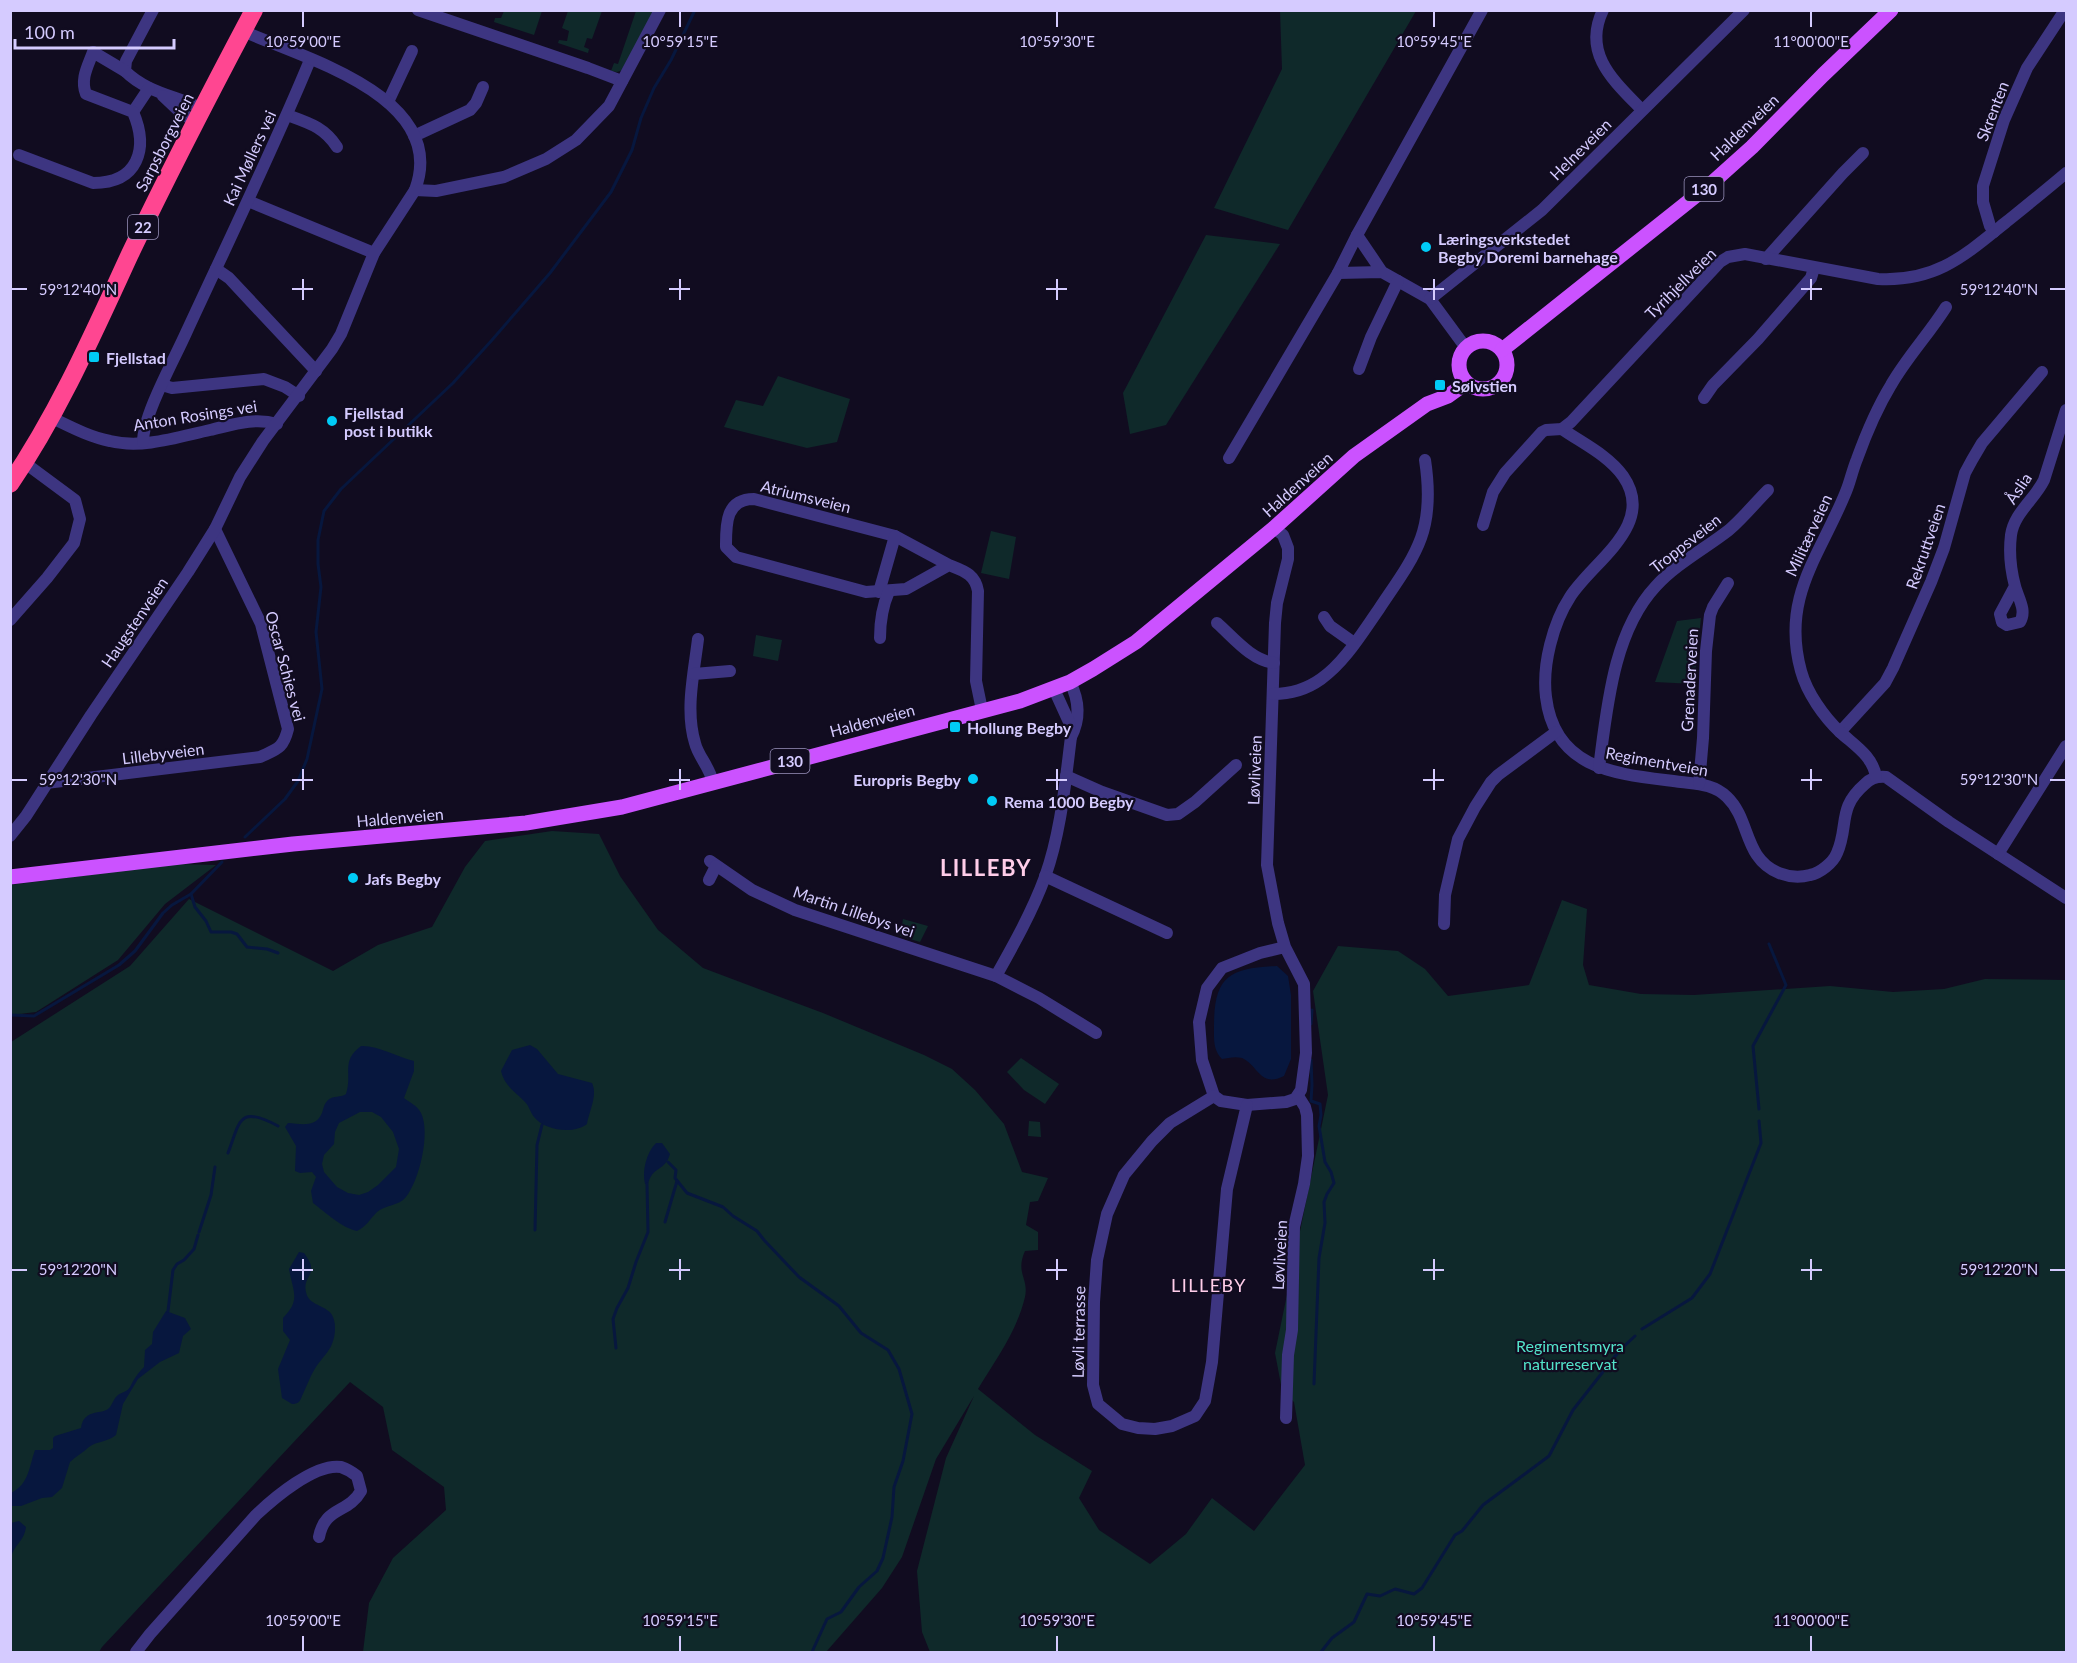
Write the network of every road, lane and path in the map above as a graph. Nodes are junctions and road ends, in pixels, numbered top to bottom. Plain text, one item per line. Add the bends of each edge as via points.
1 (254, 10) edge
2 (418, 10) edge
3 (660, 10) edge
4 (1482, 10) edge
5 (1603, 10) edge
6 (1744, 10) edge
7 (1891, 10) edge
8 (2065, 10) edge
9 (152, 11) edge
10 (243, 31) junction
11 (412, 51) dead end
12 (310, 60) junction
13 (125, 71) junction
14 (622, 81) junction
15 (483, 87) dead end
16 (154, 91) junction
17 (388, 102) junction
18 (1642, 110) junction
19 (132, 112) junction
20 (200, 115) junction
21 (287, 115) junction
22 (414, 136) junction
23 (337, 147) dead end
24 (1863, 153) dead end
25 (20, 155) dead end
26 (2067, 173) edge
27 (415, 190) junction
28 (248, 201) junction
29 (1994, 232) junction
30 (1357, 235) junction
31 (374, 253) junction
32 (1766, 259) junction
33 (1814, 268) junction
34 (216, 269) junction
35 (1382, 272) junction
36 (1338, 273) junction
37 (1398, 281) junction
38 (1430, 299) junction
39 (1946, 307) dead end
40 (1466, 348) junction
41 (1502, 350) junction
42 (1359, 369) dead end
43 (316, 371) junction
44 (2042, 372) dead end
45 (1466, 383) junction
46 (162, 385) junction
47 (299, 396) junction
48 (1704, 398) dead end
49 (2067, 410) edge
50 (50, 417) junction
51 (277, 424) junction
52 (1562, 429) junction
53 (143, 442) junction
54 (1229, 458) dead end
55 (1425, 460) dead end
56 (25, 463) junction
57 (10, 484) edge
58 (1768, 490) dead end
59 (1483, 525) dead end
60 (1275, 528) junction
61 (215, 529) junction
62 (895, 536) junction
63 (949, 565) junction
64 (1728, 583) dead end
65 (2015, 586) dead end
66 (884, 592) junction
67 (1324, 617) dead end
68 (10, 620) edge
69 (1217, 623) dead end
70 (880, 638) dead end
71 (698, 639) dead end
72 (1354, 643) junction
73 (1274, 663) junction
74 (730, 671) dead end
75 (694, 674) junction
76 (1070, 682) junction
77 (1054, 689) junction
78 (1273, 694) junction
79 (982, 710) junction
80 (1556, 732) junction
81 (1840, 732) junction
82 (1071, 736) junction
83 (2067, 746) edge
84 (281, 747) joint
85 (1236, 765) dead end
86 (1599, 768) junction
87 (1066, 776) junction
88 (1876, 777) junction
89 (713, 782) junction
90 (46, 783) junction
91 (1699, 784) junction
92 (10, 836) edge
93 (1998, 854) junction
94 (1045, 876) junction
95 (10, 877) edge
96 (709, 880) dead end
97 (2067, 898) edge
98 (1444, 924) dead end
99 (1167, 933) dead end
100 (1285, 947) junction
101 (996, 976) junction
102 (1096, 1033) dead end
103 (1214, 1096) junction
104 (1298, 1096) junction
105 (1247, 1104) junction
106 (1286, 1418) dead end
107 (319, 1537) dead end
108 (136, 1653) edge

1 - 10 highway, Sarpsborgveien / 22
2 - 14 street
3 - 14 street
4 - 30 street
5 - 18 street via 1597,36 1598,54 1616,83
6 - 18 street, Helneveien
7 - 41 main road, Haldenveien / 130 via 1713,183
8 - 29 street, Skrenten via 2027,68 2004,120 1983,186 1983,202
9 - 13 street via 126,61
10 - 12 street, Anton Rosings vei
10 - 20 highway, Sarpsborgveien / 22
11 - 17 street
12 - 17 street, Anton Rosings vei via 365,86
12 - 21 street, Kai Møllers vei
13 - 16 street
13 - 19 street via 93,52 82,85 86,94
14 - 27 street via 595,123 576,141 546,159 504,177 436,191
15 - 22 street via 470,110
16 - 19 street
16 - 20 street via 181,113
17 - 22 street, Anton Rosings vei
18 - 38 street, Helneveien via 1542,210
19 - 25 street via 141,138 140,150 136,163 119,179 93,183
20 - 50 highway, Sarpsborgveien / 22
21 - 23 street via 330,135
21 - 28 street, Kai Møllers vei
22 - 27 street, Anton Rosings vei via 420,172
24 - 32 street
26 - 29 street, Tyrihjellveien
27 - 31 street, Anton Rosings vei
28 - 31 street
28 - 34 street, Kai Møllers vei
29 - 33 street, Tyrihjellveien via 1957,261 1926,275 1878,279
30 - 35 street
30 - 36 street
31 - 43 street, Anton Rosings vei via 341,334
32 - 33 street, Tyrihjellveien
32 - 52 street, Tyrihjellveien via 1737,255 1720,262
33 - 48 street via 1811,278
34 - 43 street
34 - 46 street, Kai Møllers vei
35 - 36 street
35 - 37 street
36 - 54 street
37 - 38 street
37 - 42 street
38 - 40 street
39 - 81 street, Militærveien via 1891,385 1811,565 1797,608 1795,632 1801,673 1812,696
40 - 41 main road via 1480,341
40 - 45 main road via 1458,366
41 - 45 main road via 1507,366 1495,387 1485,390
43 - 47 street, Anton Rosings vei
44 - 81 street, Rekruttveien via 1972,460 1944,548 1893,668 1879,690
45 - 60 main road, Haldenveien / 130 via 1427,404 1354,456
46 - 47 street, Anton Rosings vei via 172,388 264,379
46 - 53 street, Kai Møllers vei via 143,430
47 - 51 street, Anton Rosings vei
49 - 65 street, Åslia via 2044,480 2020,514 2011,535
50 - 53 street, Anton Rosings vei via 109,441
50 - 56 highway, Sarpsborgveien / 22
51 - 53 street, Anton Rosings vei via 248,421
51 - 61 street, Haugstenveien via 240,477
52 - 59 street, Tyrihjellveien via 1542,432 1505,473 1493,492
52 - 80 street, Regimentveien via 1614,465 1627,483 1632,506 1622,537 1568,599 1555,630 1545,689
55 - 72 street via 1428,509 1422,536 1405,569
56 - 57 highway, Sarpsborgveien / 22
56 - 68 street via 75,500 80,519 74,543
58 - 86 street, Troppsveien via 1731,528 1669,573 1646,597 1618,659
60 - 73 street, Løvliveien via 1283,535 1288,560 1278,603
60 - 76 main road, Haldenveien / 130 via 1136,642
61 - 84 street, Oscar Schies vei via 261,624 288,729
61 - 90 street, Haugstenveien
62 - 63 street, Atriumsveien
62 - 66 street
62 - 66 street, Atriumsveien via 754,499 736,502 727,519 726,547 736,557 866,592
63 - 66 street, Atriumsveien via 906,589
63 - 79 street, Atriumsveien via 970,574 976,582 976,681
64 - 91 street, Grenaderveien via 1710,615
66 - 70 street
67 - 72 street
69 - 73 street via 1255,657
71 - 75 street
72 - 78 street via 1338,666 1320,680 1294,692
73 - 78 street, Løvliveien
74 - 75 street
75 - 89 street via 689,714 695,745
76 - 77 main road, Haldenveien / 130
76 - 82 street via 1078,709 1078,725
77 - 79 main road, Haldenveien / 130
77 - 82 street
78 - 100 street, Løvliveien via 1267,865
79 - 89 main road, Haldenveien / 130
80 - 86 street, Regimentveien via 1572,753
80 - 98 street via 1498,775 1470,815 1458,839 1444,895
81 - 88 street, Militærveien via 1872,761
82 - 87 street
83 - 93 street
84 - 90 street, Lillebyveien via 260,757
85 - 87 street via 1195,802 1178,814 1167,815
86 - 91 street, Regimentveien
87 - 94 street via 1057,834
88 - 91 street, Regimentveien via 1862,786 1848,806 1833,860 1815,873 1798,877 1765,865 1756,856 1734,805 1720,791
88 - 93 street via 1890,779
89 - 95 main road, Haldenveien / 130 via 570,817
90 - 92 street, Haugstenveien
93 - 97 street
94 - 99 street
94 - 101 street via 1026,922
96 - 101 street, Martin Lillebys vei via 713,863 752,890 795,910
100 - 103 street via 1260,952 1222,968 1207,988 1199,1022 1202,1060
100 - 104 street, Løvliveien via 1304,984 1306,1053
101 - 102 street, Martin Lillebys vei
103 - 105 street
103 - 105 street, Løvli terrasse via 1170,1123 1152,1141 1124,1175 1107,1214 1097,1260 1093,1385 1098,1404 1122,1424 1155,1429 1172,1426 1195,1416 1205,1401 1227,1189
104 - 105 street via 1286,1101
104 - 106 street, Løvliveien via 1305,1107 1308,1156 1294,1227
107 - 108 street via 328,1517 356,1500 361,1491 357,1476 341,1467 328,1468 301,1480 273,1499

